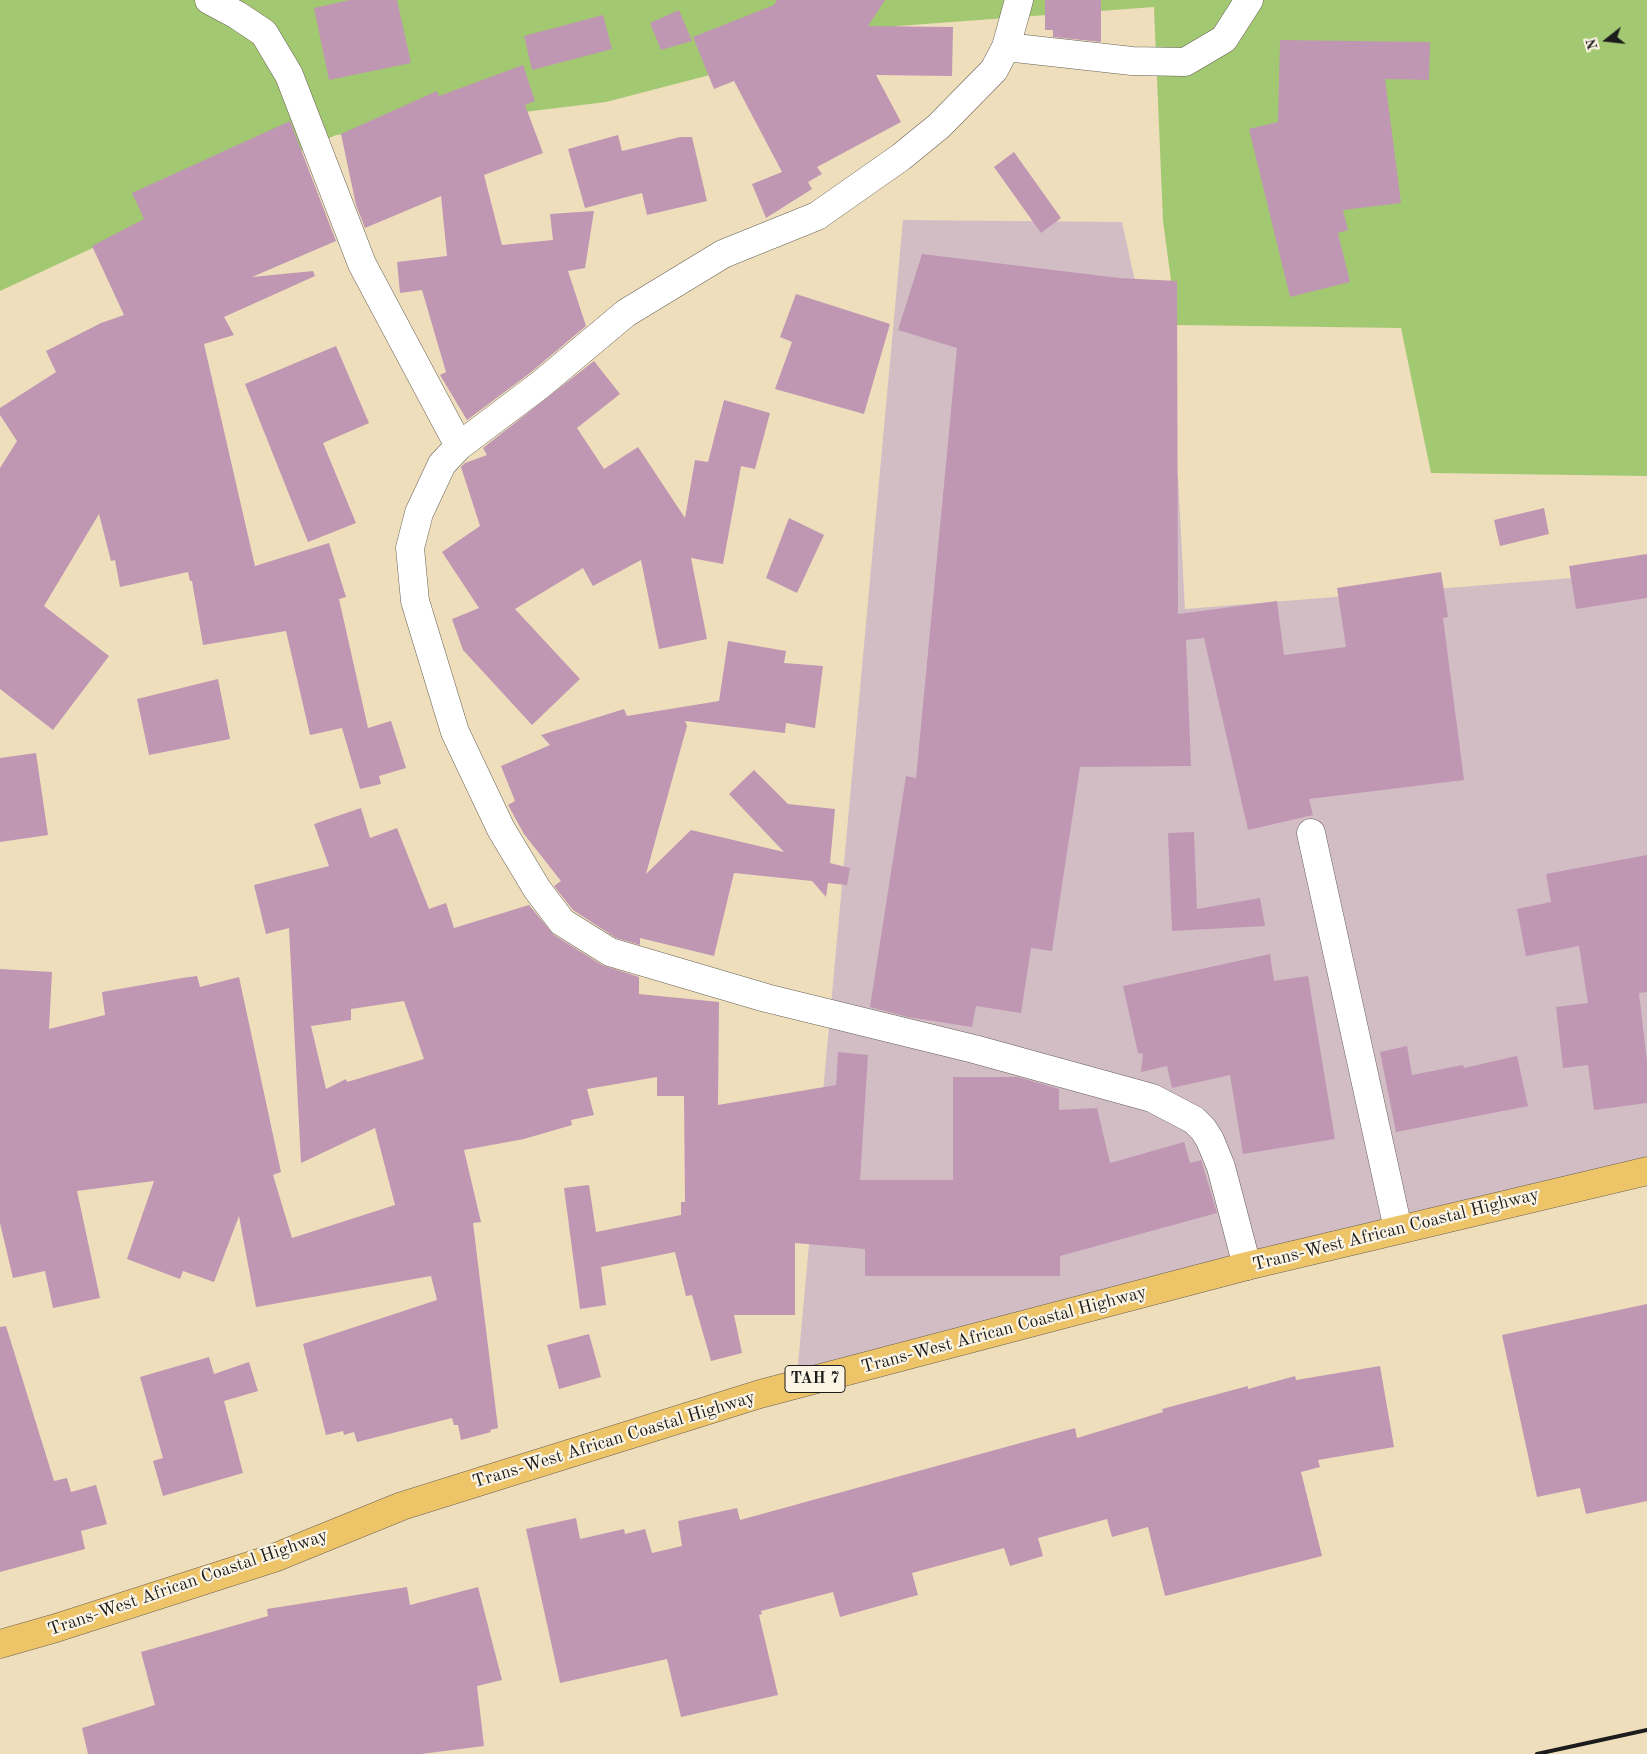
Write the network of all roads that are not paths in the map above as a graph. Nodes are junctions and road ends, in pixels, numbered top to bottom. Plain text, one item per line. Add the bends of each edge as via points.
1 (209, 0) edge
2 (1018, 0) edge
3 (1249, 0) edge
4 (1006, 47) junction
5 (459, 446) junction
6 (1311, 833) dead end
7 (1647, 1171) edge
8 (1398, 1230) junction
9 (1247, 1266) junction
10 (0, 1644) edge

1 - 5 street via 237,14 264,34 289,75 362,264
2 - 4 street
3 - 4 street via 1224,39 1184,62 1132,61
4 - 5 street via 994,70 975,91 901,157 817,216 722,254 626,313 540,385
5 - 9 street via 442,464 419,513 410,548 416,601 455,732 501,829 537,889 562,922 610,952 766,998 974,1049 1152,1098 1194,1120 1210,1140 1222,1168
6 - 8 street
7 - 8 highway, Trans-West African Coastal Highway / TAH 7
8 - 9 highway, Trans-West African Coastal Highway / TAH 7
9 - 10 highway, Trans-West African Coastal Highway / TAH 7 via 760,1394 402,1506 274,1558

